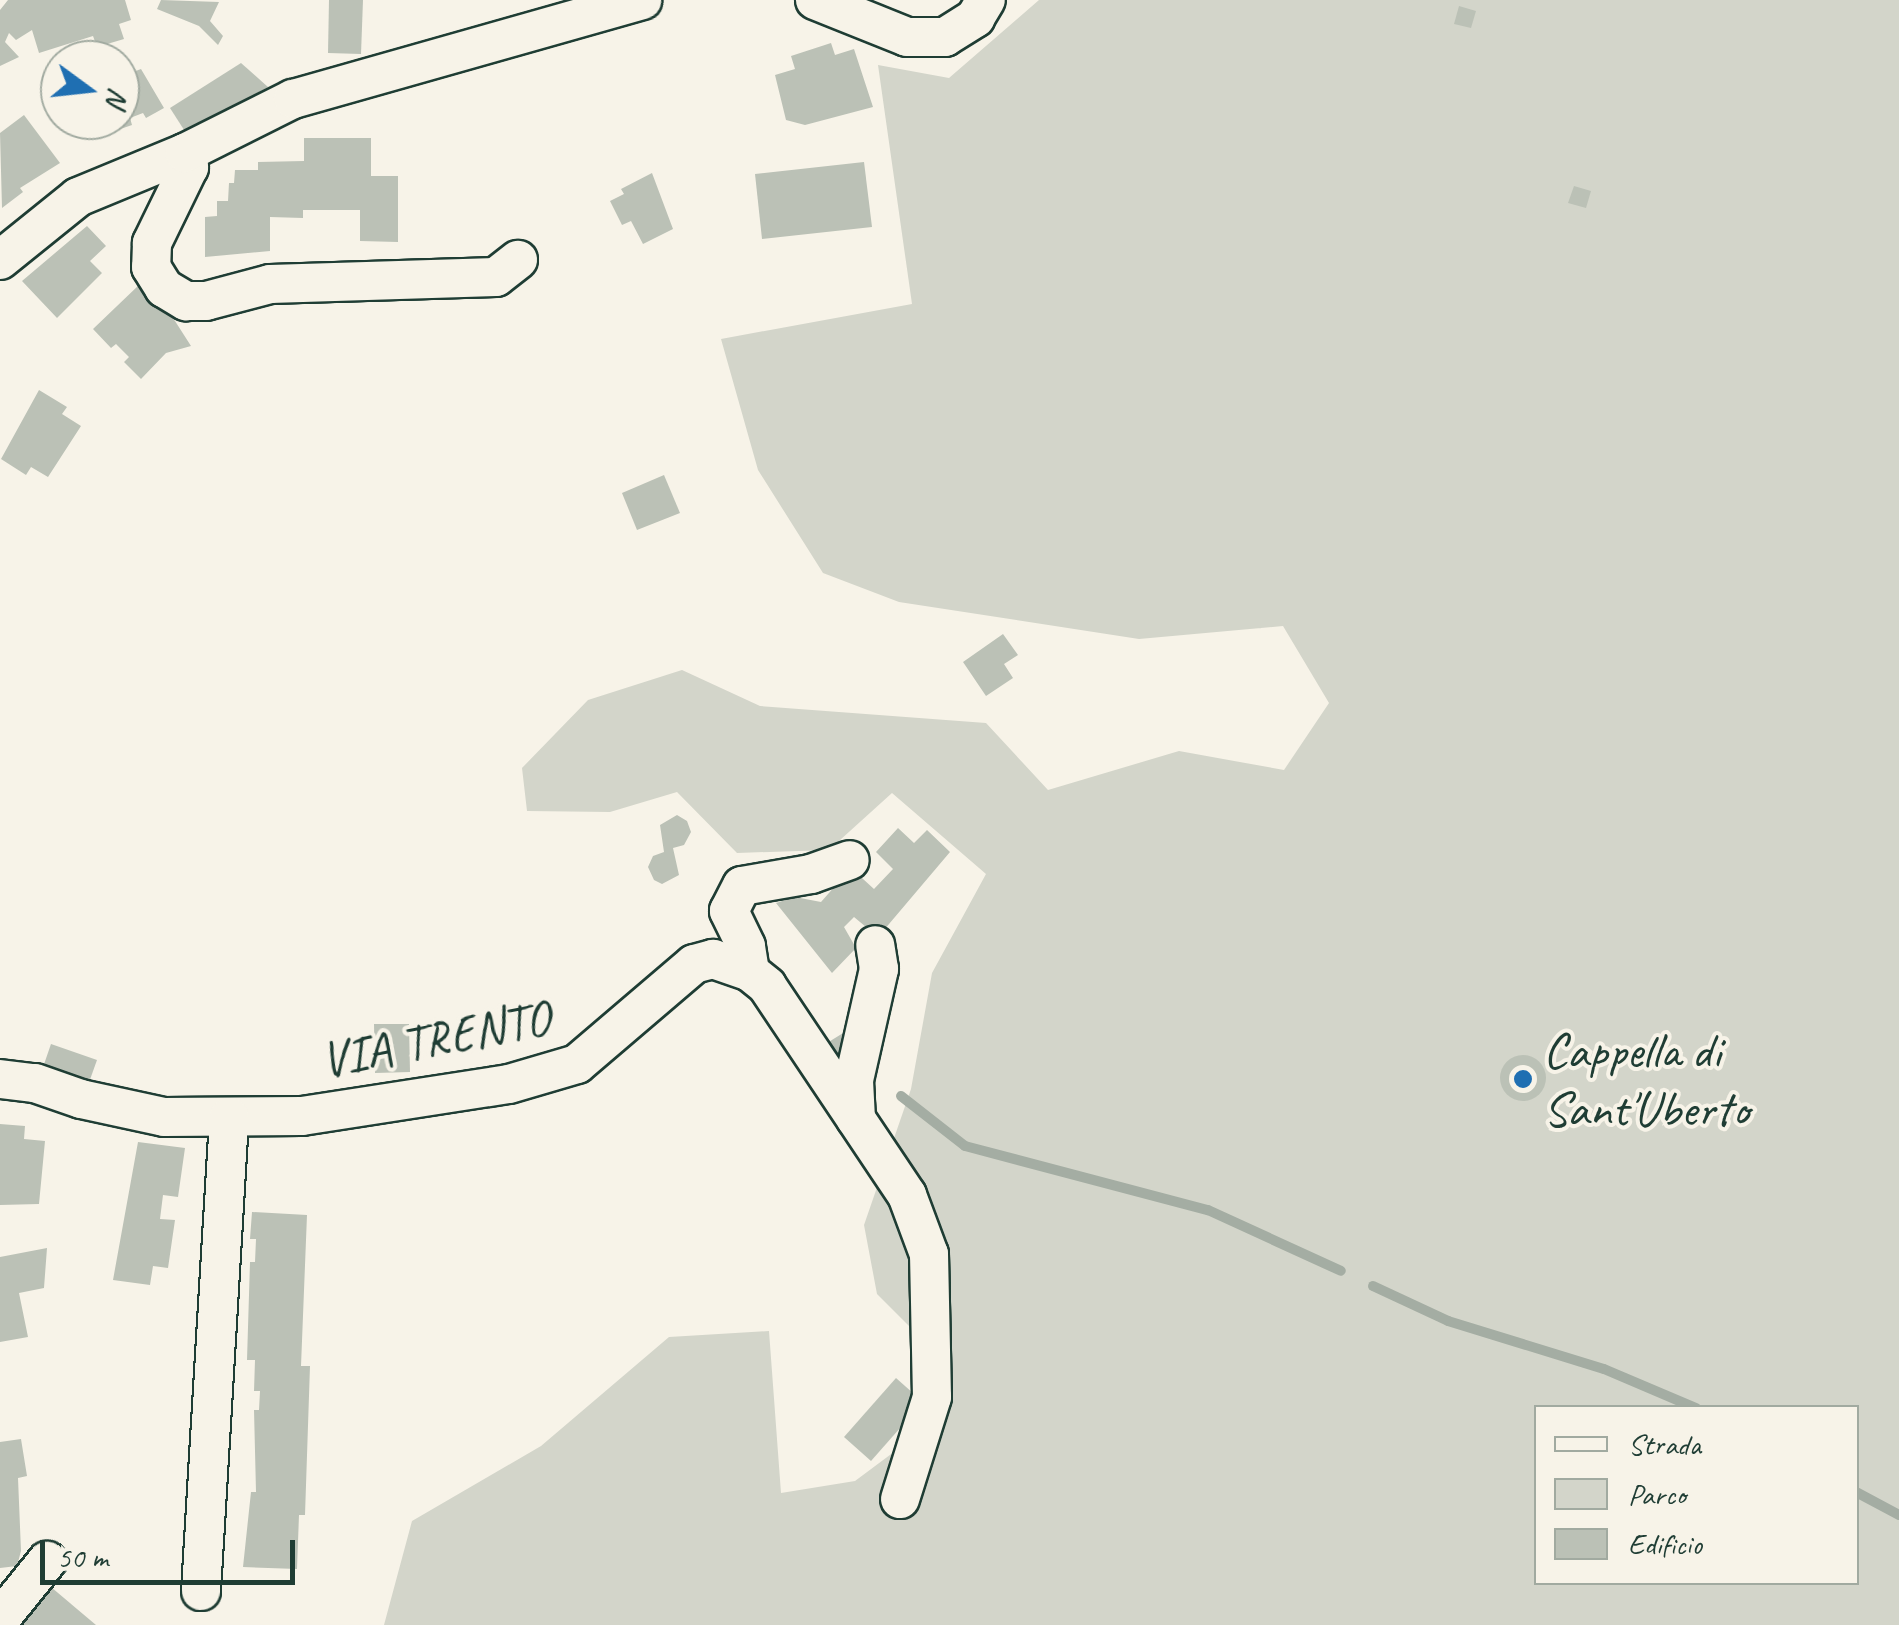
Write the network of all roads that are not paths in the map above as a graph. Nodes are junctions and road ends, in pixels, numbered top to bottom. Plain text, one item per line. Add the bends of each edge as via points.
1 (642, 0) edge
2 (816, 0) edge
3 (986, 0) edge
4 (185, 153) junction
5 (0, 260) edge
6 (518, 260) dead end
7 (850, 860) dead end
8 (875, 945) dead end
9 (750, 972) junction
10 (0, 1079) edge
11 (229, 1117) junction
12 (856, 1118) junction
13 (900, 1498) dead end
14 (47, 1561) dead end
15 (201, 1592) dead end
16 (0, 1619) edge

1 - 4 street via 294,98
2 - 3 street via 907,37 946,37 974,18
4 - 5 street via 78,197
4 - 6 street via 189,167 152,243 151,266 164,288 186,301 270,284 496,277
7 - 9 street via 742,886 730,912
8 - 12 street via 879,969 854,1080
9 - 11 street, VIA TRENTO via 713,959 694,964 577,1064 509,1084 302,1116
9 - 12 street via 767,986
10 - 11 street, VIA TRENTO via 164,1117
11 - 15 street
12 - 13 street via 907,1194 929,1254 932,1396
14 - 16 street

